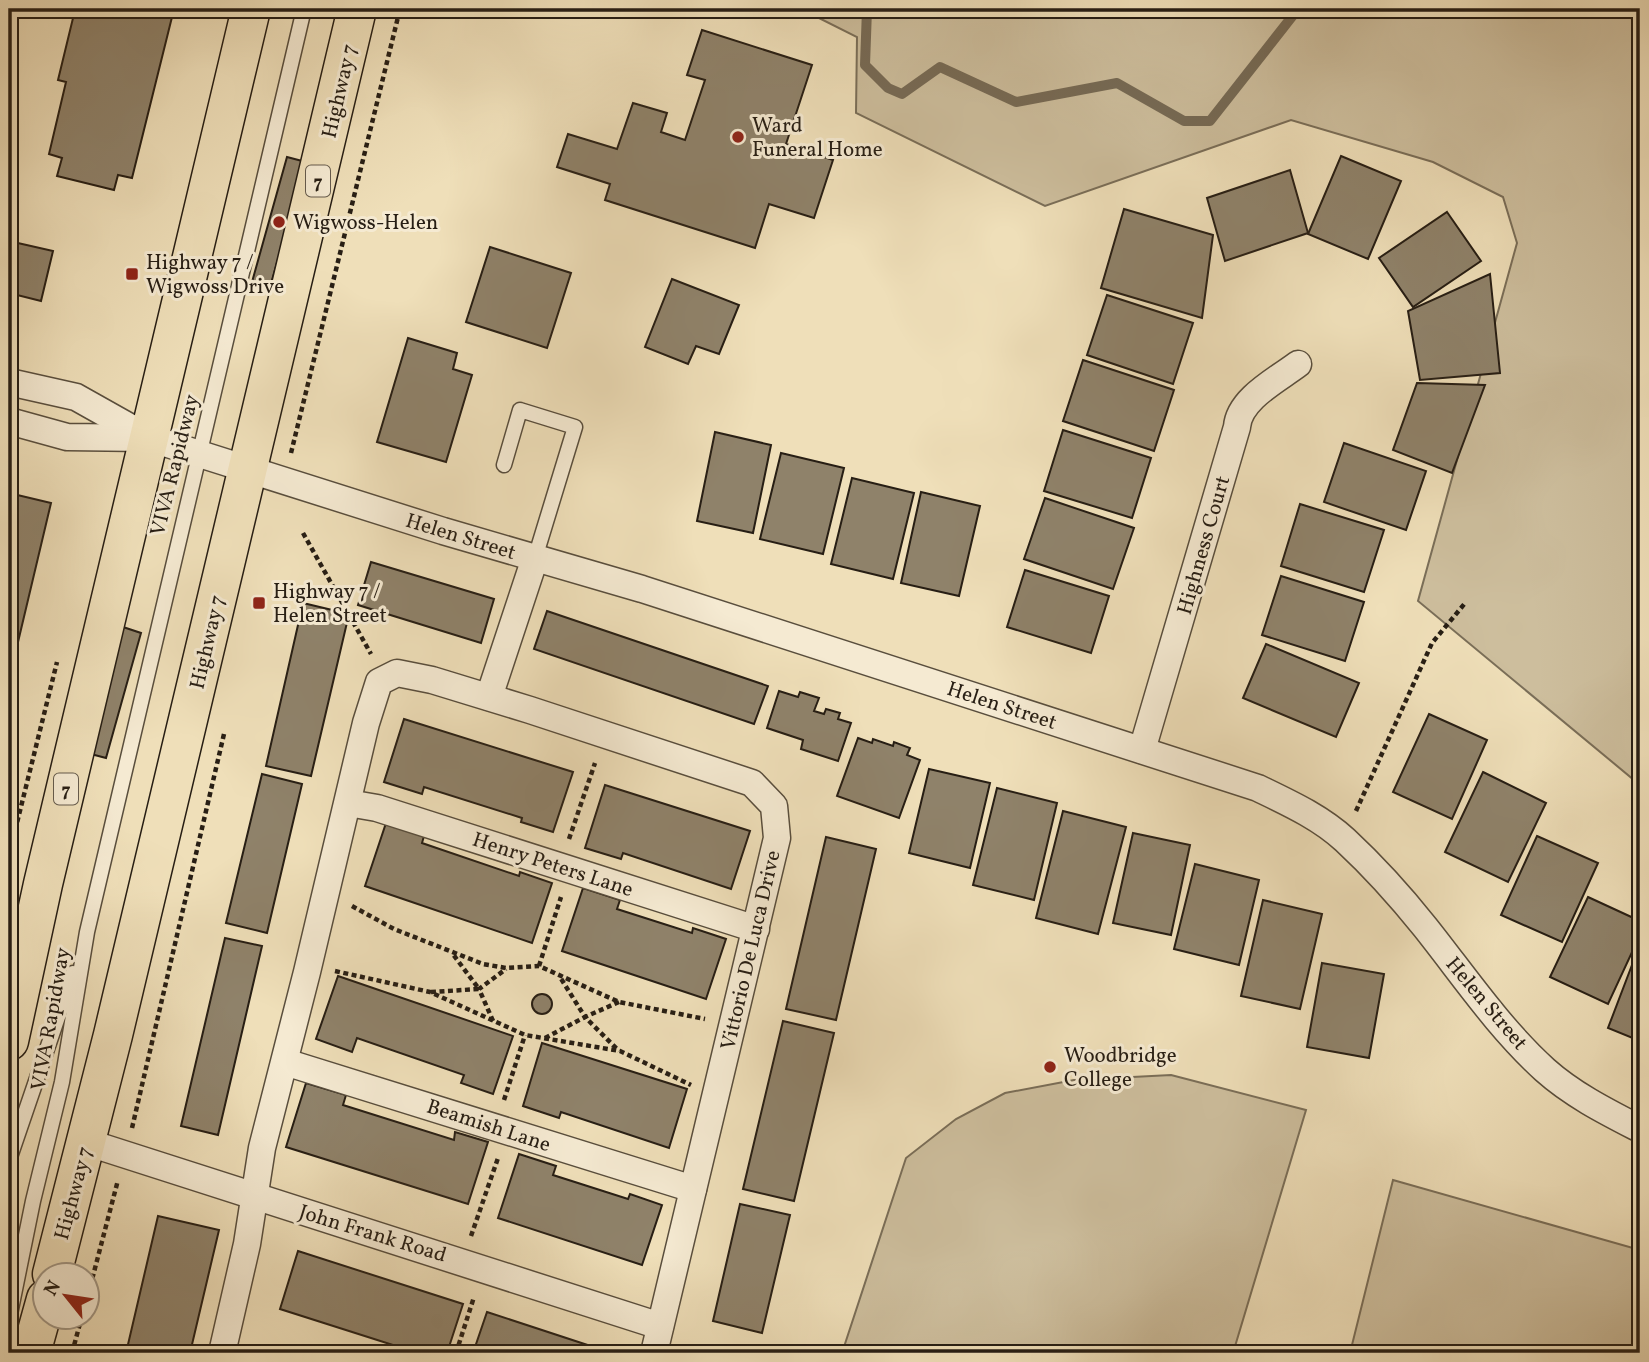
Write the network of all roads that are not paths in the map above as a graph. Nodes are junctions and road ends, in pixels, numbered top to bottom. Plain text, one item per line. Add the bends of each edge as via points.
1 (251, 9) edge
2 (304, 9) edge
3 (357, 9) edge
4 (1298, 364) dead end
5 (9, 382) edge
6 (9, 421) edge
7 (149, 438) junction
8 (199, 454) junction
9 (504, 465) dead end
10 (249, 470) junction
11 (535, 558) junction
12 (489, 697) junction
13 (1142, 750) junction
14 (348, 803) junction
15 (756, 929) junction
16 (87, 932) junction
17 (9, 1041) edge
18 (285, 1062) junction
19 (1640, 1129) edge
20 (86, 1142) junction
21 (9, 1160) edge
22 (693, 1189) junction
23 (255, 1196) junction
24 (56, 1260) edge
25 (9, 1319) edge
26 (660, 1325) junction
27 (37, 1330) edge
28 (31, 1353) edge
29 (222, 1353) edge
30 (654, 1353) edge

1 - 7 main road, 7
2 - 8 lane, VIVA Rapidway
3 - 10 main road, Highway 7 / 7
4 - 13 street, Highness Court via 1245,404 1238,416
5 - 7 street via 76,397
6 - 7 street via 66,437
7 - 8 street, Helen Street
7 - 17 main road, 7
8 - 10 street, Helen Street
8 - 16 lane, VIVA Rapidway
9 - 11 lane via 520,410 575,427
10 - 11 street, Helen Street
10 - 20 main road, Highway 7 / 7
11 - 12 street
11 - 13 street, Helen Street
12 - 14 street, Vittorio De Luca Drive via 397,673 380,682
12 - 15 street, Vittorio De Luca Drive via 752,783 774,806 777,838
13 - 19 street, Helen Street via 1258,788 1305,811 1344,839 1424,926 1505,1030 1547,1071 1597,1107
14 - 15 street, Henry Peters Lane via 377,808
14 - 18 street, Vittorio De Luca Drive
15 - 22 street, Vittorio De Luca Drive
16 - 21 lane, VIVA Rapidway
16 - 25 lane, VIVA Rapidway via 62,1082
18 - 22 street, Beamish Lane
18 - 23 street, Vittorio De Luca Drive via 262,1148
20 - 23 street, John Frank Road
20 - 24 main road, Highway 7 / 7
22 - 26 street, Vittorio De Luca Drive
23 - 26 street, John Frank Road
23 - 29 street, Vittorio De Luca Drive
26 - 30 street, Vittorio De Luca Drive
27 - 28 main road

